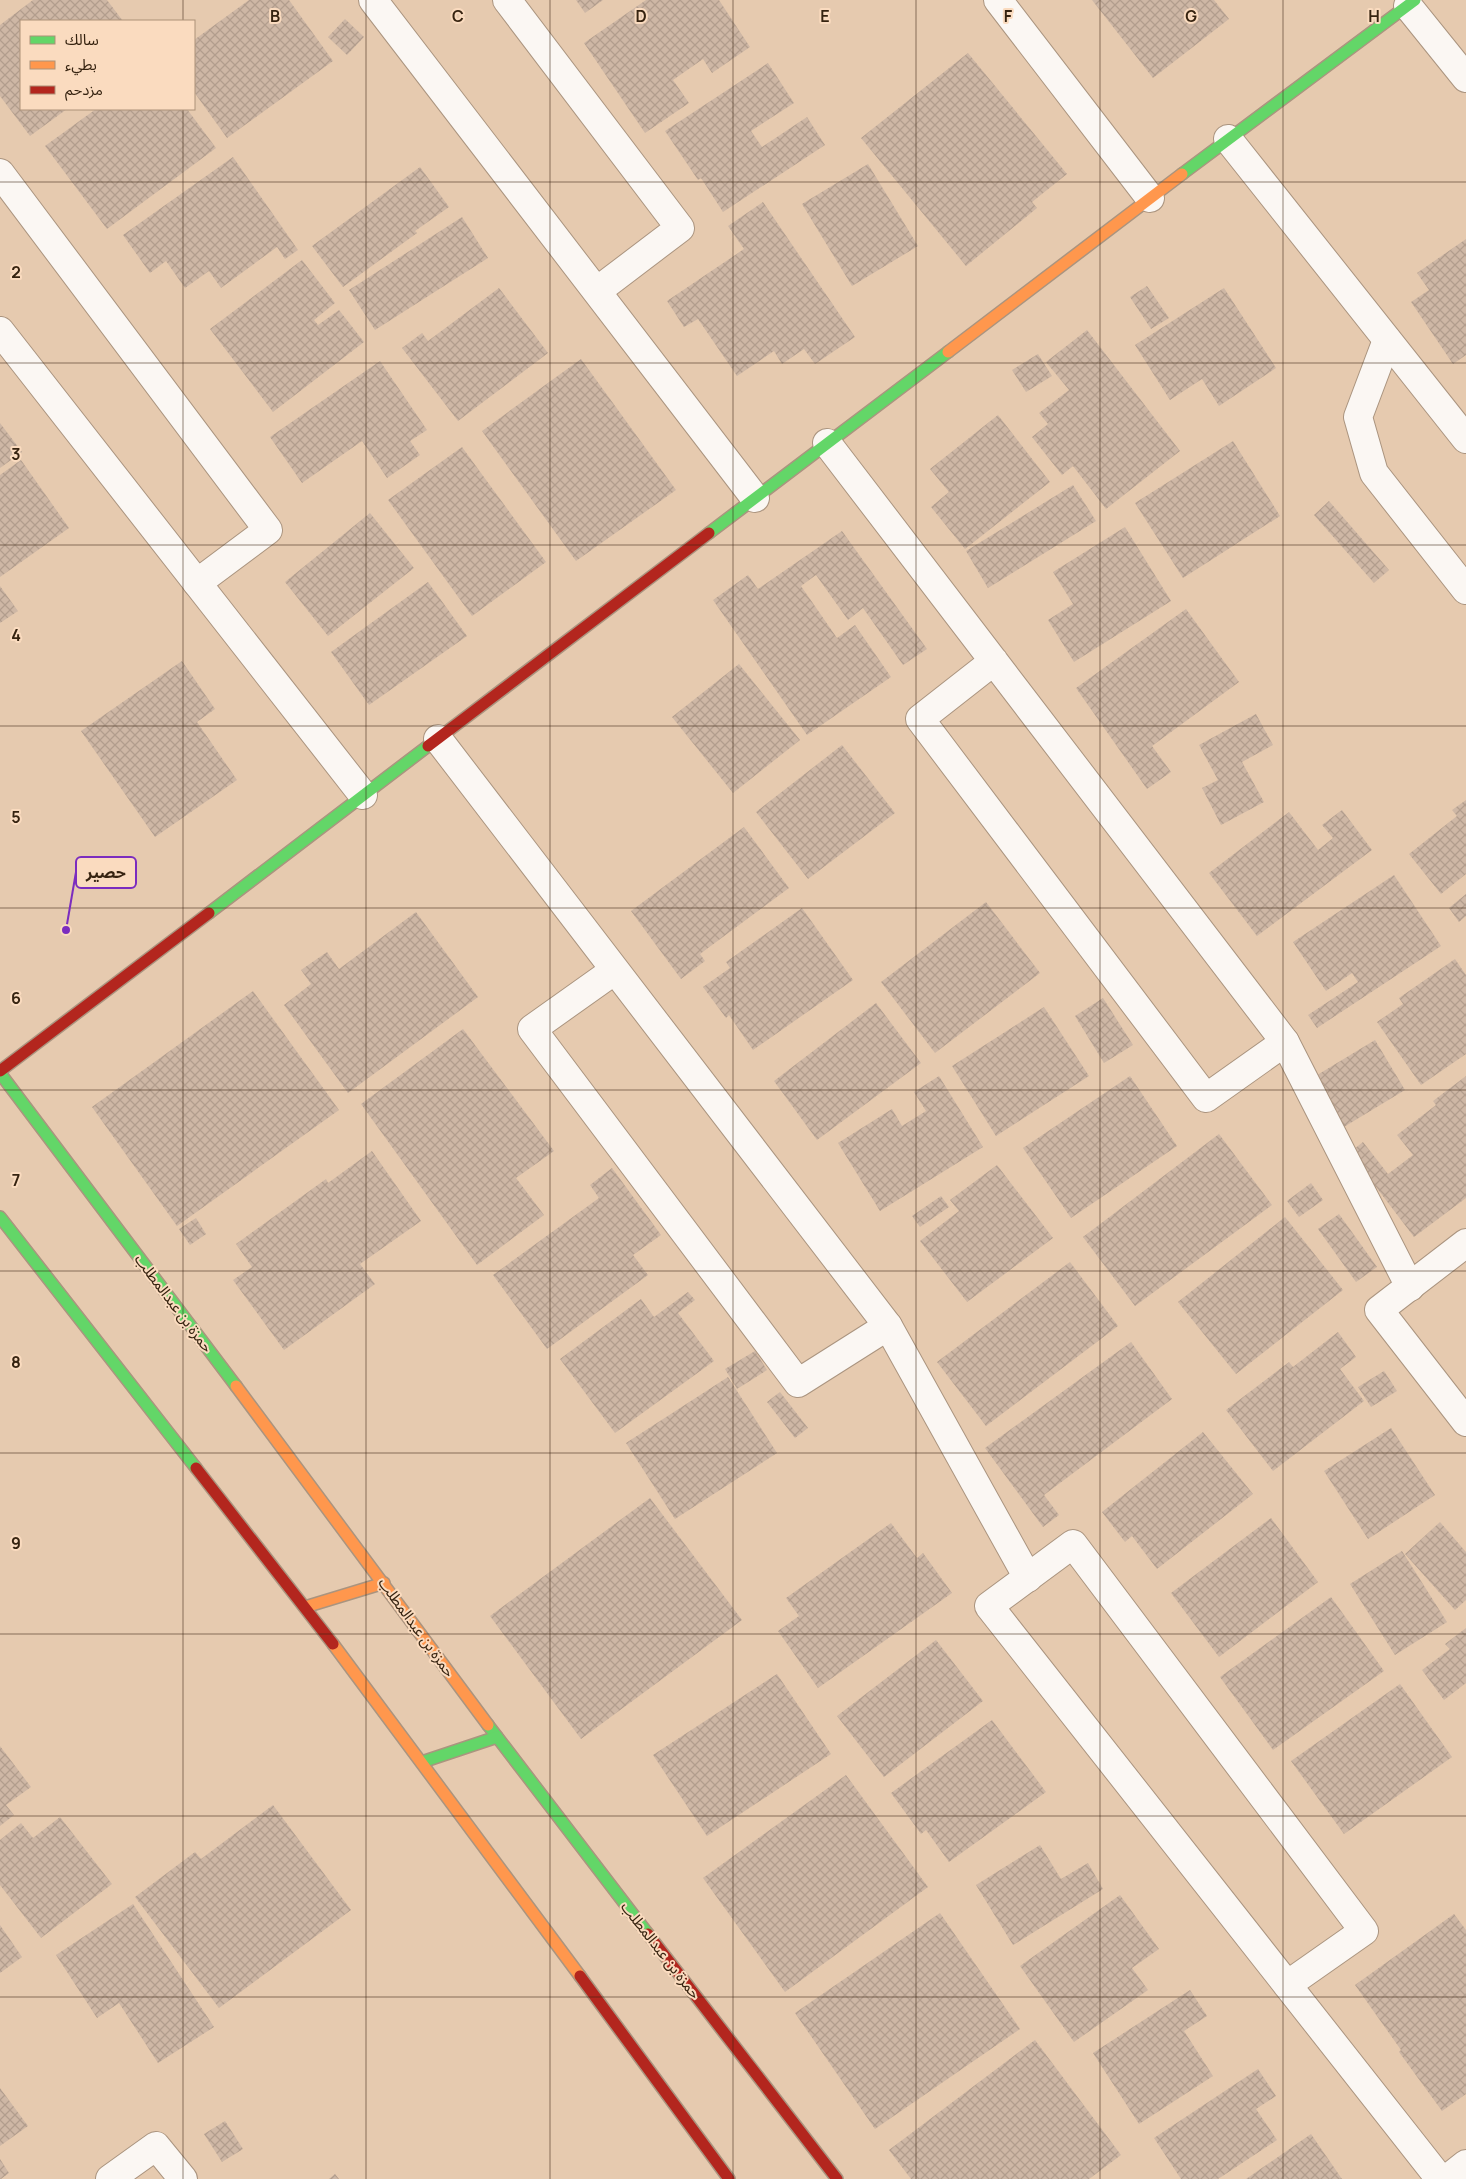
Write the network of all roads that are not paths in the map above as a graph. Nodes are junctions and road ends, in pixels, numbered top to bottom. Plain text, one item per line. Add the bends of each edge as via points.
1 (373, 0) edge
2 (507, 0) edge
3 (998, 0) edge
4 (1411, 3) edge
5 (1466, 78) edge
6 (1228, 138) junction
7 (0, 173) edge
8 (1150, 198) junction
9 (597, 291) junction
10 (0, 331) edge
11 (1387, 340) junction
12 (1466, 439) edge
13 (827, 443) junction
14 (755, 498) junction
15 (197, 584) junction
16 (1466, 590) edge
17 (994, 661) junction
18 (438, 739) junction
19 (364, 796) junction
20 (615, 970) junction
21 (1285, 1042) junction
22 (0, 1072) edge
23 (0, 1217) edge
24 (1466, 1243) edge
25 (1410, 1287) junction
26 (888, 1326) junction
27 (1466, 1422) edge
28 (1028, 1578) junction
29 (384, 1583) junction
30 (305, 1607) junction
31 (497, 1737) junction
32 (422, 1762) junction
33 (1287, 1984) junction
34 (1466, 2164) edge
35 (110, 2179) edge
36 (183, 2179) edge
37 (729, 2179) edge
38 (837, 2179) edge
39 (1440, 2179) edge
40 (1447, 2179) edge

1 - 9 street
2 - 9 street via 680,228
3 - 8 street
4 - 5 street
4 - 6 street
6 - 8 street
6 - 11 street
7 - 15 street via 268,530
8 - 13 street
9 - 14 street
10 - 15 street
11 - 12 street
11 - 16 street via 1358,417 1374,473
13 - 14 street
13 - 17 street
14 - 18 street
15 - 19 street
17 - 21 street
17 - 21 street via 920,719 1206,1098
18 - 19 street
18 - 20 street
19 - 22 street
20 - 26 street
20 - 26 street via 532,1029 798,1383
21 - 25 street
22 - 29 street, حمزة بن عبدالمطلب
23 - 30 street
24 - 25 street
25 - 27 street via 1379,1310
26 - 28 street
28 - 33 street via 988,1606
28 - 33 street via 1073,1544 1364,1931
29 - 30 street
29 - 31 street, حمزة بن عبدالمطلب
30 - 32 street
31 - 32 street
31 - 38 street, حمزة بن عبدالمطلب
32 - 37 street
33 - 39 street
34 - 40 street
35 - 36 street via 156,2146

